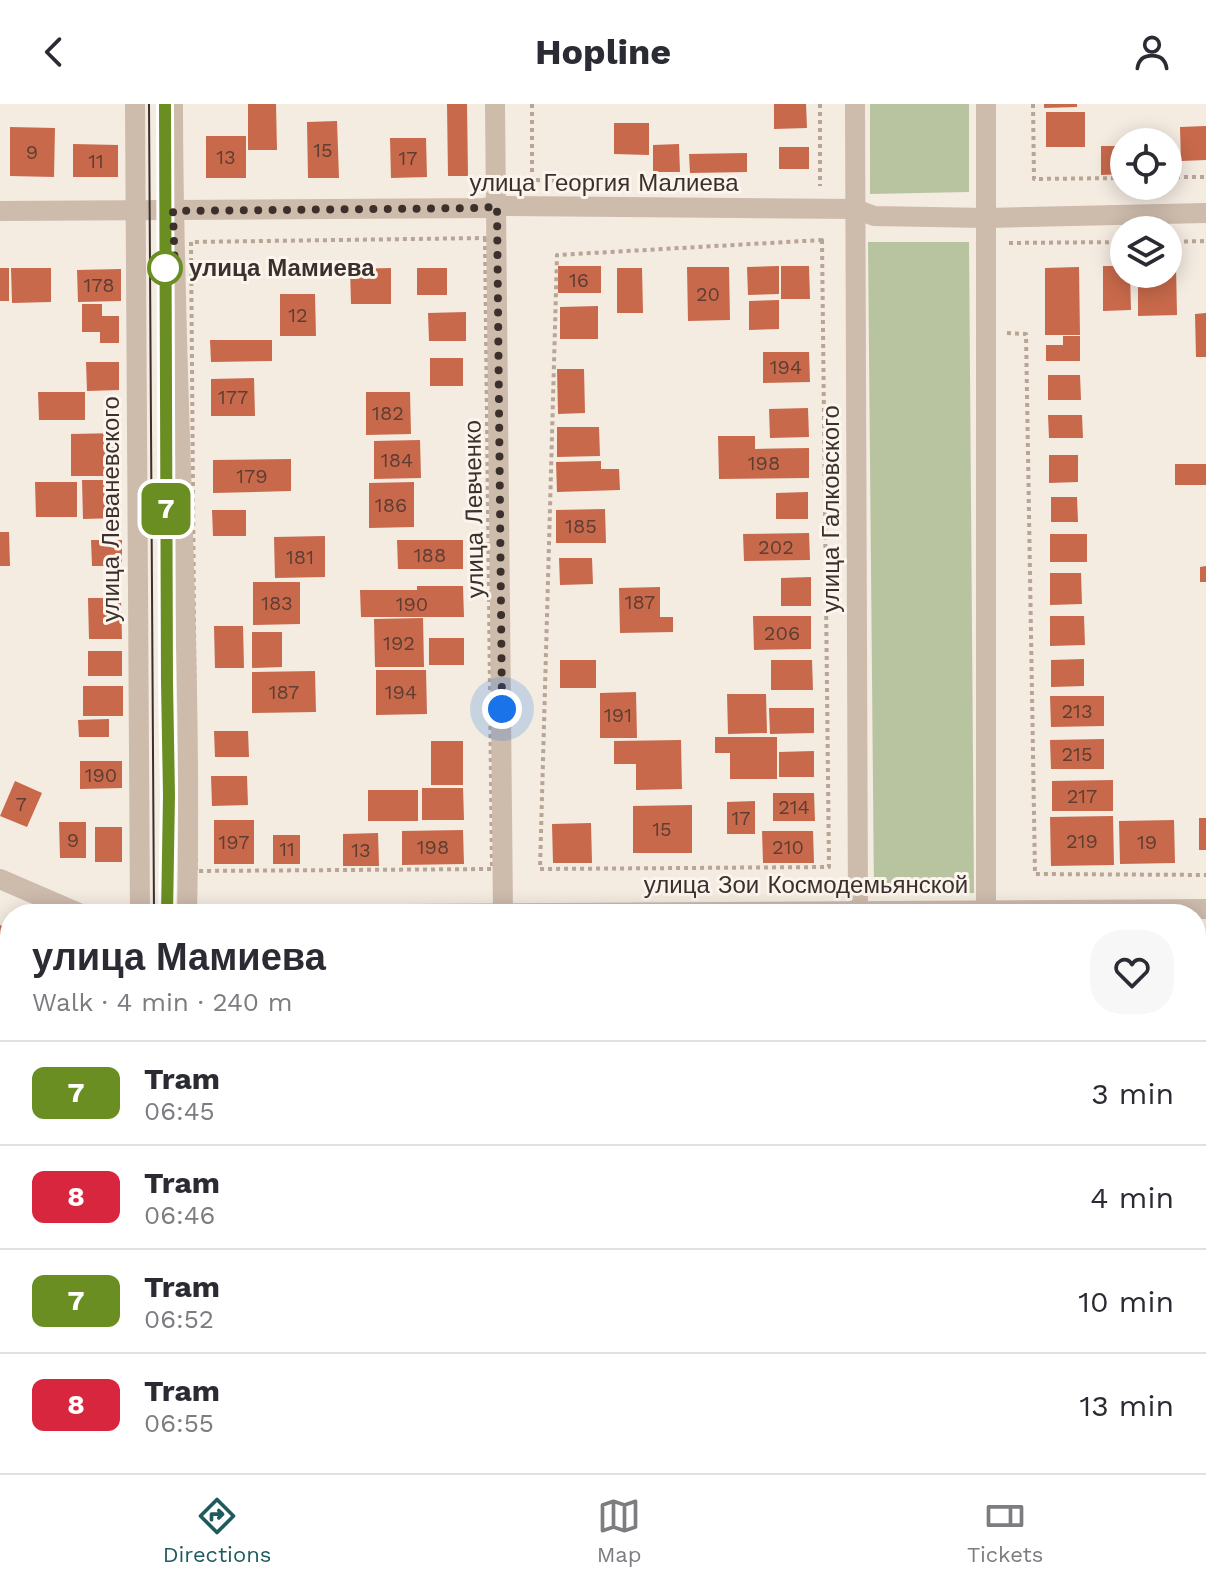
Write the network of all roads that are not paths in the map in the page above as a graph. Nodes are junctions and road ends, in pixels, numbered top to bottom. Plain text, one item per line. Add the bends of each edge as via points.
1 (135, 104) edge
2 (173, 104) edge
3 (495, 104) edge
4 (855, 104) edge
5 (986, 104) edge
6 (497, 206) junction
7 (856, 209) junction
8 (135, 210) junction
9 (0, 211) edge
10 (173, 211) junction
11 (1206, 213) edge
12 (987, 218) junction
13 (0, 879) edge
14 (58, 904) edge
15 (140, 904) edge
16 (187, 904) edge
17 (502, 904) edge
18 (858, 904) edge
19 (986, 904) edge

1 - 8 street, улица Леваневского
2 - 10 street
3 - 6 street, улица Левченко
4 - 7 street, улица Галковского
5 - 12 street
6 - 7 street, улица Георгия Малиева
6 - 10 street, улица Георгия Малиева
6 - 17 street, улица Левченко
7 - 12 street, улица Георгия Малиева via 874,216
7 - 18 street, улица Галковского
8 - 9 street, улица Георгия Малиева
8 - 10 street, улица Георгия Малиева
8 - 15 street, улица Леваневского
10 - 16 street via 190,798
11 - 12 street, улица Георгия Малиева
12 - 19 street
13 - 14 street

